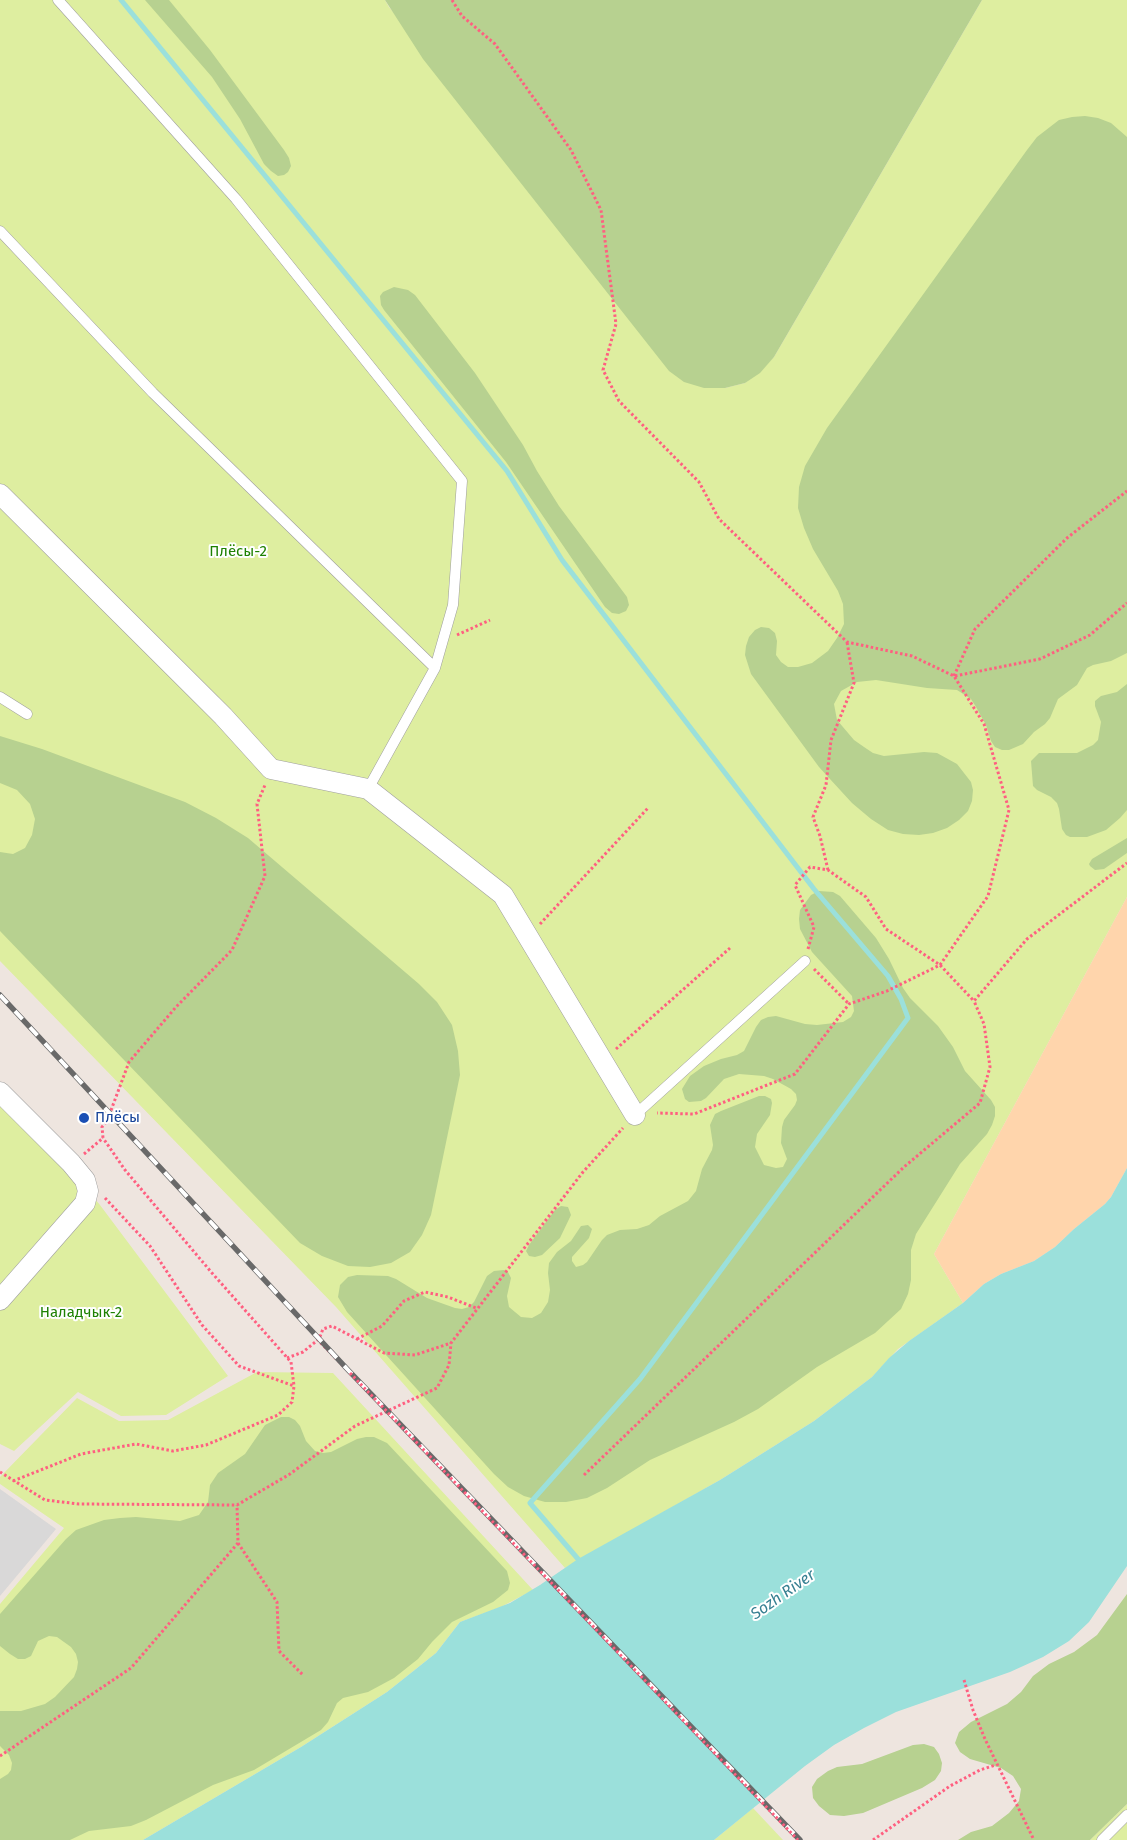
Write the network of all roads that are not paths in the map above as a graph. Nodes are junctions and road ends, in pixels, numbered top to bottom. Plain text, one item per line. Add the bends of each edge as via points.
1 (58, 0) edge
2 (0, 231) edge
3 (0, 494) edge
4 (435, 668) junction
5 (0, 697) edge
6 (27, 714) dead end
7 (368, 789) junction
8 (806, 961) road end
9 (0, 1092) edge
10 (635, 1115) joint
11 (1, 1296) edge
12 (1127, 1815) edge
13 (1102, 1840) edge

1 - 4 lane via 236,199 462,481 453,605
2 - 4 lane via 153,393
3 - 7 street via 223,716 272,770
4 - 7 lane
5 - 6 lane
7 - 10 street via 503,896
8 - 10 lane
9 - 11 street via 71,1163 84,1180 88,1192 85,1203
12 - 13 lane

